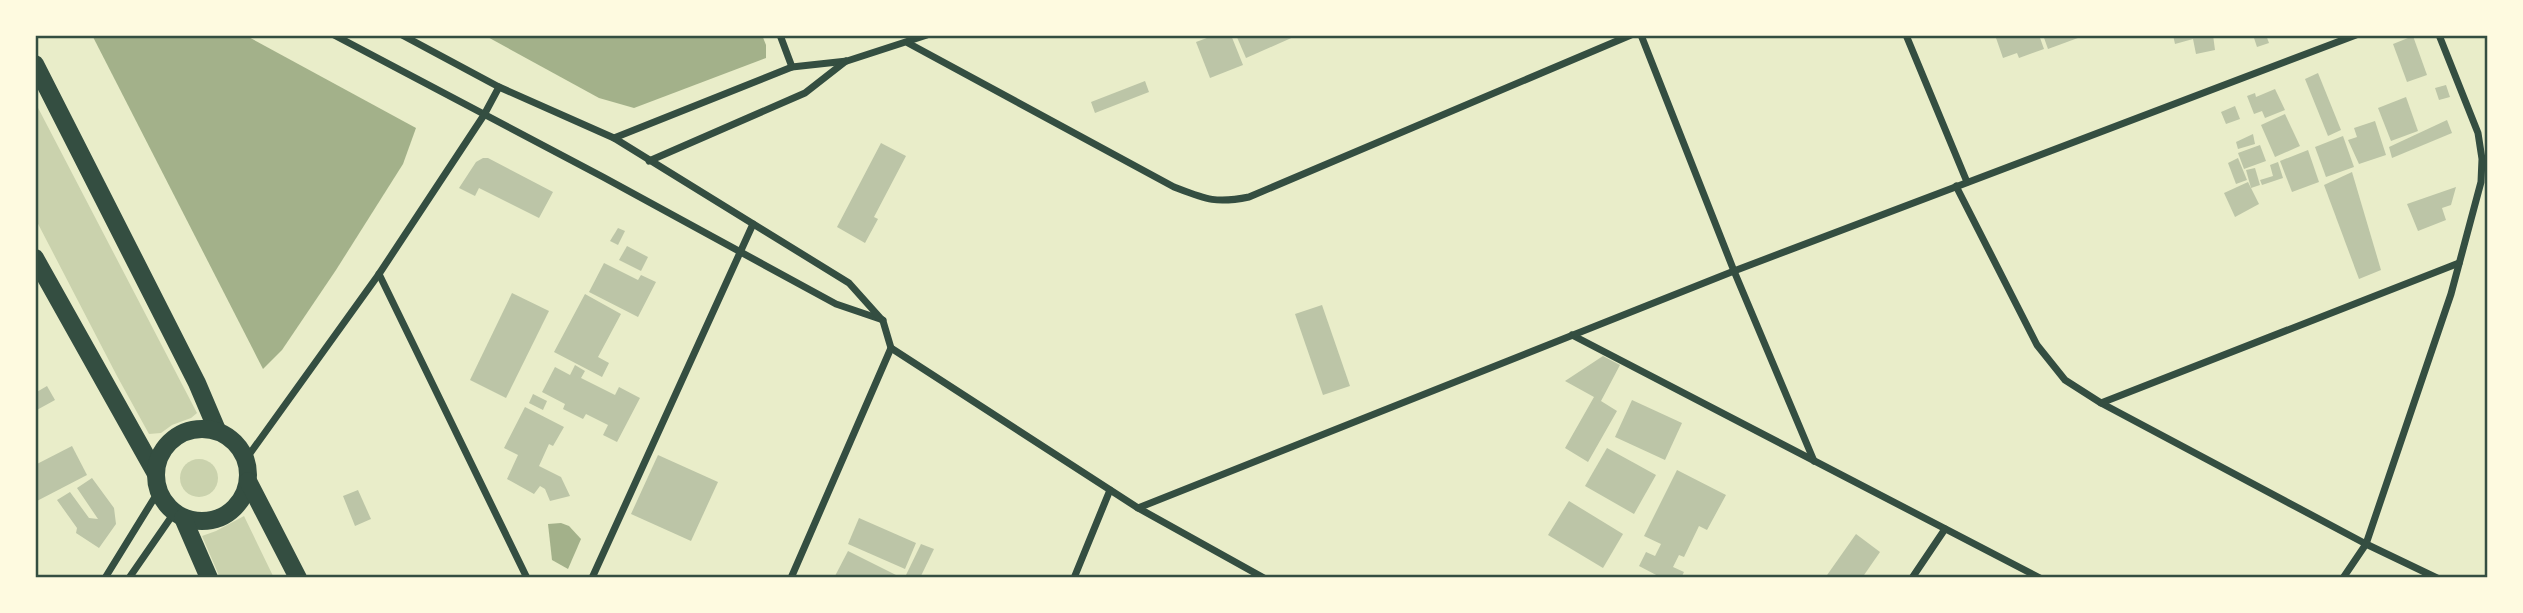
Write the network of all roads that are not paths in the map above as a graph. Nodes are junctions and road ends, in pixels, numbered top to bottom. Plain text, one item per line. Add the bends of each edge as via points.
1 (334, 35) edge
2 (402, 35) edge
3 (780, 35) edge
4 (927, 35) edge
5 (1631, 35) edge
6 (1641, 35) edge
7 (1906, 35) edge
8 (2356, 35) edge
9 (2439, 35) edge
10 (908, 43) junction
11 (847, 61) junction
12 (35, 64) edge
13 (792, 67) junction
14 (499, 87) junction
15 (484, 115) junction
16 (614, 138) junction
17 (649, 161) junction
18 (1967, 182) junction
19 (1956, 186) junction
20 (753, 224) junction
21 (740, 251) junction
22 (35, 258) edge
23 (2459, 263) junction
24 (1734, 271) junction
25 (379, 274) junction
26 (883, 321) junction
27 (1572, 335) junction
28 (891, 348) junction
29 (2101, 403) junction
30 (217, 430) junction
31 (246, 458) junction
32 (1814, 461) junction
33 (155, 472) junction
34 (248, 481) junction
35 (1110, 490) junction
36 (158, 492) junction
37 (1138, 508) junction
38 (179, 515) junction
39 (1945, 529) junction
40 (2366, 544) junction
41 (105, 578) edge
42 (129, 578) edge
43 (209, 578) edge
44 (298, 578) edge
45 (527, 578) edge
46 (592, 578) edge
47 (791, 578) edge
48 (1074, 578) edge
49 (1264, 578) edge
50 (1912, 578) edge
51 (2040, 578) edge
52 (2343, 578) edge
53 (2437, 578) edge

1 - 15 street
2 - 14 street
3 - 13 street
4 - 10 street
5 - 10 street via 1249,197 1223,202 1174,187
6 - 24 street
7 - 18 street
8 - 18 street
9 - 23 street via 2478,133 2482,159 2481,182
10 - 11 street
11 - 13 street
11 - 17 street via 805,93
12 - 30 main road
13 - 16 street
14 - 15 street
14 - 16 street
15 - 21 street
15 - 25 street
16 - 17 street
17 - 20 street
18 - 19 street
19 - 24 street
19 - 29 street via 2037,345 2065,380
20 - 21 street
20 - 26 street via 849,283
21 - 26 street via 836,304
21 - 46 street
22 - 33 main road
23 - 29 street
23 - 40 street
24 - 27 street
24 - 32 street
25 - 31 street
25 - 45 street
26 - 28 street
27 - 32 street
27 - 37 street
28 - 35 street
28 - 47 street
29 - 40 street
30 - 31 main road via 235,441
30 - 33 main road via 195,428 176,436 162,451
31 - 34 main road
32 - 39 street
33 - 36 main road
34 - 38 main road via 240,501 225,516 204,522
34 - 44 main road
35 - 37 street
35 - 48 street
36 - 38 main road
36 - 41 street
37 - 49 street
38 - 42 street
38 - 43 main road
39 - 50 street
39 - 51 street
40 - 52 street
40 - 53 street

